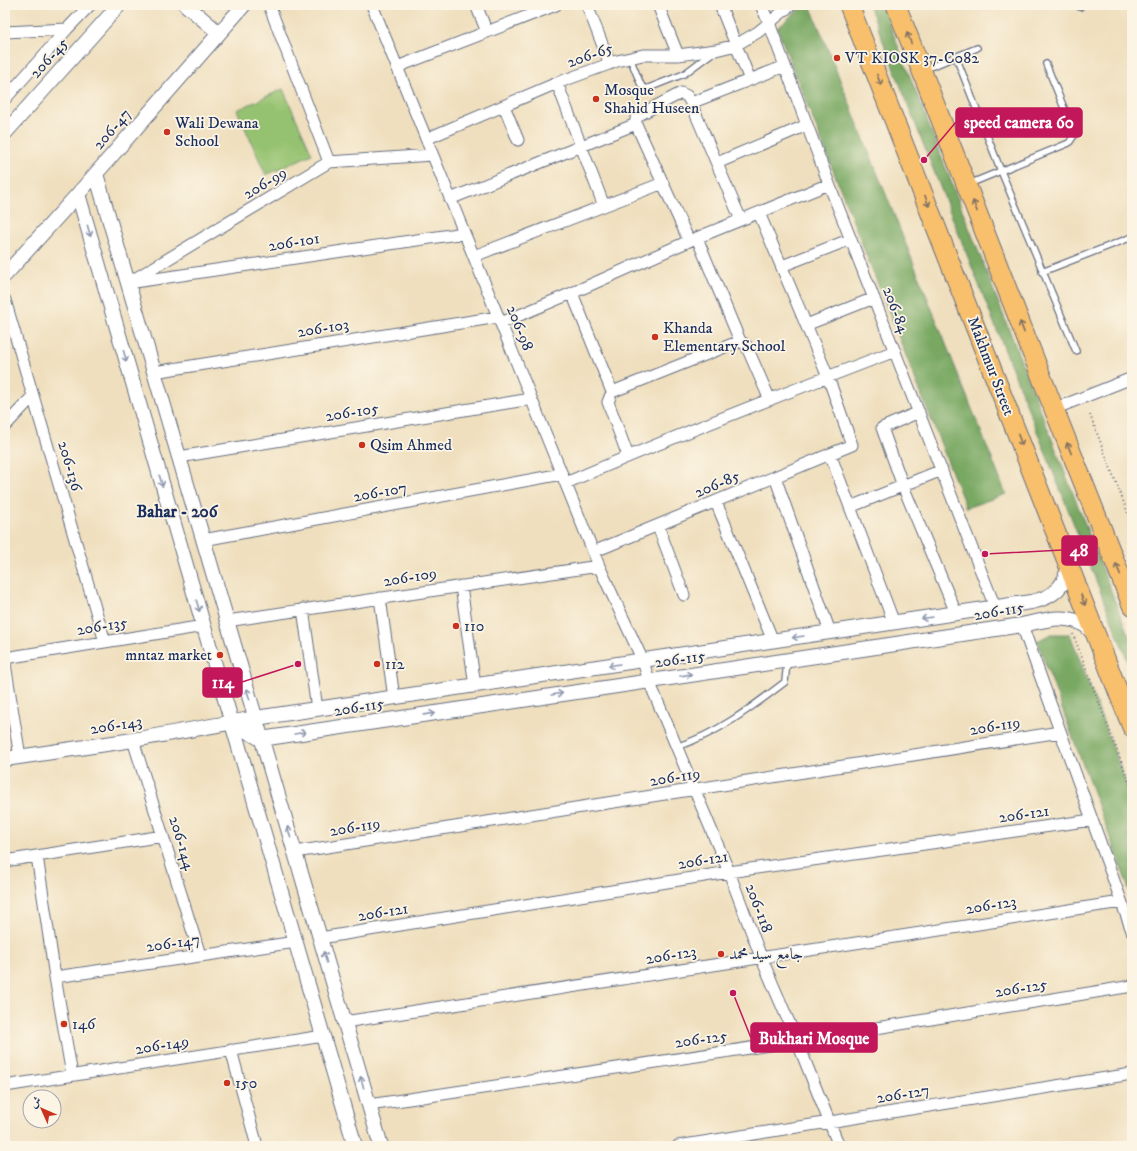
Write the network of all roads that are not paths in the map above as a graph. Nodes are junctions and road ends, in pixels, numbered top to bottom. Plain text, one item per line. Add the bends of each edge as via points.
1 (90, 5) edge
2 (119, 5) edge
3 (186, 5) edge
4 (244, 5) edge
5 (269, 5) edge
6 (372, 5) edge
7 (476, 5) edge
8 (556, 5) edge
9 (587, 5) edge
10 (658, 5) edge
11 (720, 5) edge
12 (761, 5) edge
13 (791, 5) edge
14 (850, 5) edge
15 (896, 5) edge
16 (769, 23) junction
17 (67, 29) junction
18 (5, 32) edge
19 (487, 32) junction
20 (219, 33) junction
21 (736, 45) junction
22 (977, 48) dead end
23 (716, 50) junction
24 (678, 55) junction
25 (956, 57) junction
26 (630, 58) junction
27 (610, 64) junction
28 (1046, 64) dead end
29 (785, 66) junction
30 (397, 68) junction
31 (922, 71) junction
32 (750, 80) junction
33 (557, 83) junction
34 (5, 99) edge
35 (691, 103) junction
36 (504, 106) junction
37 (637, 120) junction
38 (807, 125) junction
39 (5, 133) edge
40 (426, 139) junction
41 (518, 140) dead end
42 (581, 147) junction
43 (432, 155) junction
44 (329, 162) junction
45 (717, 163) junction
46 (1001, 171) junction
47 (96, 174) junction
48 (663, 183) junction
49 (829, 184) junction
50 (967, 185) junction
51 (78, 194) junction
52 (450, 199) junction
53 (604, 206) junction
54 (760, 212) junction
55 (740, 220) junction
56 (464, 233) junction
57 (1132, 237) edge
58 (851, 239) junction
59 (693, 240) junction
60 (474, 256) junction
61 (782, 266) junction
62 (1042, 272) junction
63 (5, 275) edge
64 (128, 283) junction
65 (572, 293) junction
66 (874, 298) junction
67 (5, 300) edge
68 (499, 320) junction
69 (806, 325) junction
70 (740, 341) junction
71 (895, 351) junction
72 (1076, 351) dead end
73 (154, 372) junction
74 (828, 377) junction
75 (1132, 378) edge
76 (612, 392) junction
77 (33, 396) junction
78 (531, 399) junction
79 (770, 400) junction
80 (1054, 409) junction
81 (919, 412) junction
82 (5, 426) edge
83 (830, 454) junction
84 (628, 456) junction
85 (178, 457) junction
86 (942, 470) junction
87 (775, 477) junction
88 (564, 479) junction
89 (903, 486) junction
90 (716, 502) junction
91 (850, 507) junction
92 (658, 526) junction
93 (203, 540) junction
94 (593, 552) junction
95 (1068, 563) junction
96 (599, 566) junction
97 (461, 586) junction
98 (684, 595) dead end
99 (380, 598) junction
100 (1041, 600) junction
101 (1132, 605) edge
102 (995, 607) junction
103 (302, 610) junction
104 (956, 613) junction
105 (227, 620) junction
106 (1046, 620) junction
107 (894, 623) junction
108 (1022, 625) junction
109 (204, 626) junction
110 (830, 632) junction
111 (1096, 637) junction
112 (772, 641) junction
113 (105, 642) junction
114 (5, 658) edge
115 (643, 660) junction
116 (787, 662) junction
117 (5, 664) edge
118 (649, 681) junction
119 (475, 686) junction
120 (394, 698) junction
121 (317, 709) junction
122 (256, 718) junction
123 (232, 723) junction
124 (1132, 727) edge
125 (1060, 732) junction
126 (262, 739) junction
127 (133, 740) junction
128 (676, 747) junction
129 (20, 757) junction
130 (5, 759) edge
131 (694, 790) junction
132 (1092, 820) junction
133 (163, 836) junction
134 (295, 852) junction
135 (37, 856) junction
136 (5, 861) edge
137 (729, 872) junction
138 (1121, 902) junction
139 (1132, 931) edge
140 (320, 938) junction
141 (296, 942) junction
142 (200, 955) junction
143 (761, 957) junction
144 (54, 977) junction
145 (1132, 986) edge
146 (344, 1022) junction
147 (323, 1036) junction
148 (797, 1041) junction
149 (231, 1050) junction
150 (1132, 1074) edge
151 (72, 1075) junction
152 (5, 1086) edge
153 (369, 1105) junction
154 (830, 1122) junction
155 (257, 1146) edge
156 (355, 1146) edge
157 (381, 1146) edge
158 (678, 1146) edge
159 (839, 1146) edge

1 - 17 street
2 - 39 street, 206-45
3 - 20 street
4 - 20 street, 206-47
5 - 44 street
6 - 30 street, 206-98
7 - 19 street
8 - 19 street
9 - 27 street
10 - 24 street
11 - 21 street
12 - 16 street, 206-84
13 - 16 street, 206-65
14 -> 95 highway, Makhmur Street
31 -> 15 highway
16 - 21 street, 206-65
16 - 29 street, 206-84
17 - 18 street
17 - 34 street
19 - 30 street
20 - 47 street, 206-47
21 - 23 street, 206-65
21 - 32 street
22 - 25 lane
23 - 24 street, 206-65
23 - 26 lane via 684,74 646,89 641,85
24 - 26 street, 206-65 via 644,55
25 - 31 lane
25 - 46 lane
26 - 27 street, 206-65
27 - 33 street, 206-65
28 - 46 lane via 1073,137 1069,143
29 - 32 street
29 - 38 street, 206-84
30 - 40 street, 206-98
31 - 50 highway
32 - 35 street
33 - 36 street, 206-65
33 - 42 street
35 - 37 street via 687,96 681,94
35 - 45 street
36 - 40 street, 206-65
36 - 41 street
37 - 42 street
37 - 48 street
38 - 45 street
38 - 49 street, 206-84
40 - 43 street, 206-98
42 - 52 street
42 - 53 street
43 - 44 street, 206-99
43 - 52 street, 206-98
44 - 64 street, 206-99
45 - 55 street
46 - 50 lane
46 - 62 lane
47 - 51 street, 206-47
47 - 64 street
48 - 53 street
48 - 59 street
49 - 54 street, 206-103
49 - 58 street, 206-84
80 -> 50 highway
51 - 63 street, 206-47
51 -> 109 street
52 - 56 street, 206-98
53 - 60 street
54 - 55 street, 206-103
54 - 61 street
55 - 59 street, 206-103
56 - 60 street, 206-98
56 - 64 street, 206-101
57 - 62 lane
58 - 61 street
58 - 66 street, 206-84
59 - 65 street, 206-103
59 - 70 street
60 - 68 street, 206-98
61 - 69 street
62 - 72 lane
64 - 73 street
65 - 68 street, 206-103
65 - 76 street
66 - 69 street
66 - 71 street, 206-84
67 - 77 street, 206-136
68 - 73 street, 206-103
68 - 78 street, 206-98
69 - 74 street
70 - 76 street
70 - 79 street via 746,345
71 - 74 street, 206-107
71 - 81 street, 206-84
73 - 85 street
74 - 79 street, 206-107
74 - 83 street, 206-85 via 852,445
75 - 80 street
76 - 84 street via 608,402
77 - 82 street
77 - 113 street, 206-136
78 - 85 street, 206-105
78 - 88 street, 206-98
79 - 84 street, 206-107
101 -> 80 highway
81 - 86 street, 206-84
81 - 89 street via 882,428
83 - 87 street, 206-85
83 - 91 street
84 - 88 street, 206-107
85 - 93 street
86 - 89 street
86 - 102 street, 206-84
87 - 90 street, 206-85
87 - 110 street
88 - 93 street, 206-107
88 - 94 street, 206-98
89 - 91 street
89 - 104 street
90 - 92 street, 206-85
90 - 112 street
91 - 107 street
92 - 94 street, 206-85
92 - 98 street
93 - 105 street
94 - 96 street, 206-98
95 - 100 street, 206-115 via 1064,581 1050,596
95 -> 111 highway, Makhmur Street
96 - 97 street, 206-109
96 - 115 street, 206-98
97 - 99 street, 206-109
97 - 119 street
99 - 103 street, 206-109
99 - 120 street
100 - 102 street, 206-115
100 - 106 street
102 - 104 street, 206-115
103 - 105 street, 206-109
103 - 121 street
104 -> 107 street, 206-115
122 -> 105 street
106 - 108 street, 206-115
106 - 111 street, 206-115 via 1060,618 1078,622 1086,626
107 - 110 street, 206-115
108 - 116 street, 206-115
108 - 125 street
109 - 113 street, 206-135
109 - 123 street
110 -> 112 street, 206-115
111 - 124 highway, Makhmur Street
112 - 115 street, 206-115
113 - 114 street, 206-135
115 - 118 street, 206-98
115 -> 119 street, 206-115
118 -> 116 street, 206-115
116 - 128 lane via 785,682 713,732
117 - 129 street
126 -> 118 street, 206-115
118 - 128 street, 206-118
119 - 120 street, 206-115
120 - 121 street, 206-115
121 - 122 street, 206-115
122 - 123 street, 206-115
122 - 126 street
123 - 126 street
123 - 127 street, 206-143
123 - 141 street
125 - 131 street, 206-119
125 - 132 street
134 -> 126 street
127 - 129 street, 206-143
127 - 133 street, 206-144
128 - 131 street, 206-118
129 - 130 street, 206-143
131 - 134 street, 206-119
131 - 137 street, 206-118
132 - 137 street, 206-121
132 - 138 street
133 - 135 street
133 - 142 street, 206-144
134 - 140 street
135 - 136 street
135 - 144 street
137 - 140 street, 206-121
137 - 143 street, 206-118
138 - 139 street
138 - 143 street, 206-123
146 -> 140 street
141 - 142 street, 206-147
141 - 147 street
142 - 144 street, 206-147
143 - 146 street, 206-123
143 - 148 street, 206-118
144 - 151 street
145 - 148 street, 206-125
153 -> 146 street
147 - 149 street, 206-149
147 - 156 street
148 - 153 street, 206-125
148 - 154 street, 206-118
149 - 151 street, 206-149
149 - 155 street
150 - 154 street, 206-127
151 - 152 street, 206-149
153 - 157 street
154 - 158 street, 206-127
154 - 159 street, 206-118

